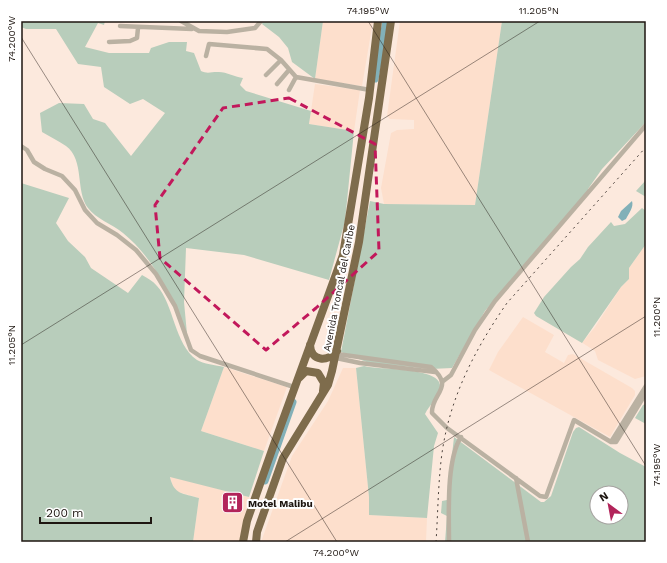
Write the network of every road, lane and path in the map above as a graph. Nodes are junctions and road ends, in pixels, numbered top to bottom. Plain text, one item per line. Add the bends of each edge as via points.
1 (181, 21) edge
2 (261, 21) edge
3 (376, 21) edge
4 (391, 21) edge
5 (120, 26) dead end
6 (138, 28) junction
7 (192, 29) junction
8 (109, 42) dead end
9 (206, 56) dead end
10 (281, 60) junction
11 (289, 70) junction
12 (266, 76) dead end
13 (296, 77) junction
14 (277, 84) dead end
15 (289, 90) dead end
16 (370, 90) junction
17 (646, 125) edge
18 (21, 146) edge
19 (310, 345) junction
20 (337, 354) junction
21 (442, 382) junction
22 (646, 386) edge
23 (294, 387) junction
24 (646, 393) edge
25 (323, 394) junction
26 (461, 437) junction
27 (611, 442) junction
28 (516, 478) junction
29 (243, 542) edge
30 (256, 542) edge
31 (450, 542) edge
32 (528, 542) edge

1 - 7 street
2 - 7 street via 251,30 213,32
3 - 16 highway, Avenida Troncal del Caribe
4 - 20 highway, Avenida Troncal del Caribe via 360,235
5 - 6 street
6 - 7 street
6 - 8 street via 133,40
9 - 10 street via 210,44 267,49
10 - 11 street
10 - 12 street
11 - 13 street
11 - 14 street
13 - 15 street
13 - 16 street
16 - 19 highway, Avenida Troncal del Caribe via 343,254
17 - 21 street via 495,301 475,330 451,375
18 - 23 street via 27,150 34,162 62,176 75,190 85,210 97,223 136,250 156,274 175,306 191,350 200,356
19 - 20 highway via 314,355 320,359 331,358
19 - 23 highway, Avenida Troncal del Caribe
20 - 21 street via 360,363 435,372
20 - 25 highway, Avenida Troncal del Caribe
21 - 26 street via 443,387 432,406 432,413
22 - 27 street
23 - 25 highway via 301,374 312,371 322,377
23 - 29 highway, Avenida Troncal del Caribe via 247,521
24 - 27 street via 618,440
25 - 30 highway, Avenida Troncal del Caribe via 283,458 257,532
26 - 28 street
26 - 31 street via 454,452 449,502
27 - 28 street via 574,420 546,497 540,496
28 - 32 street

